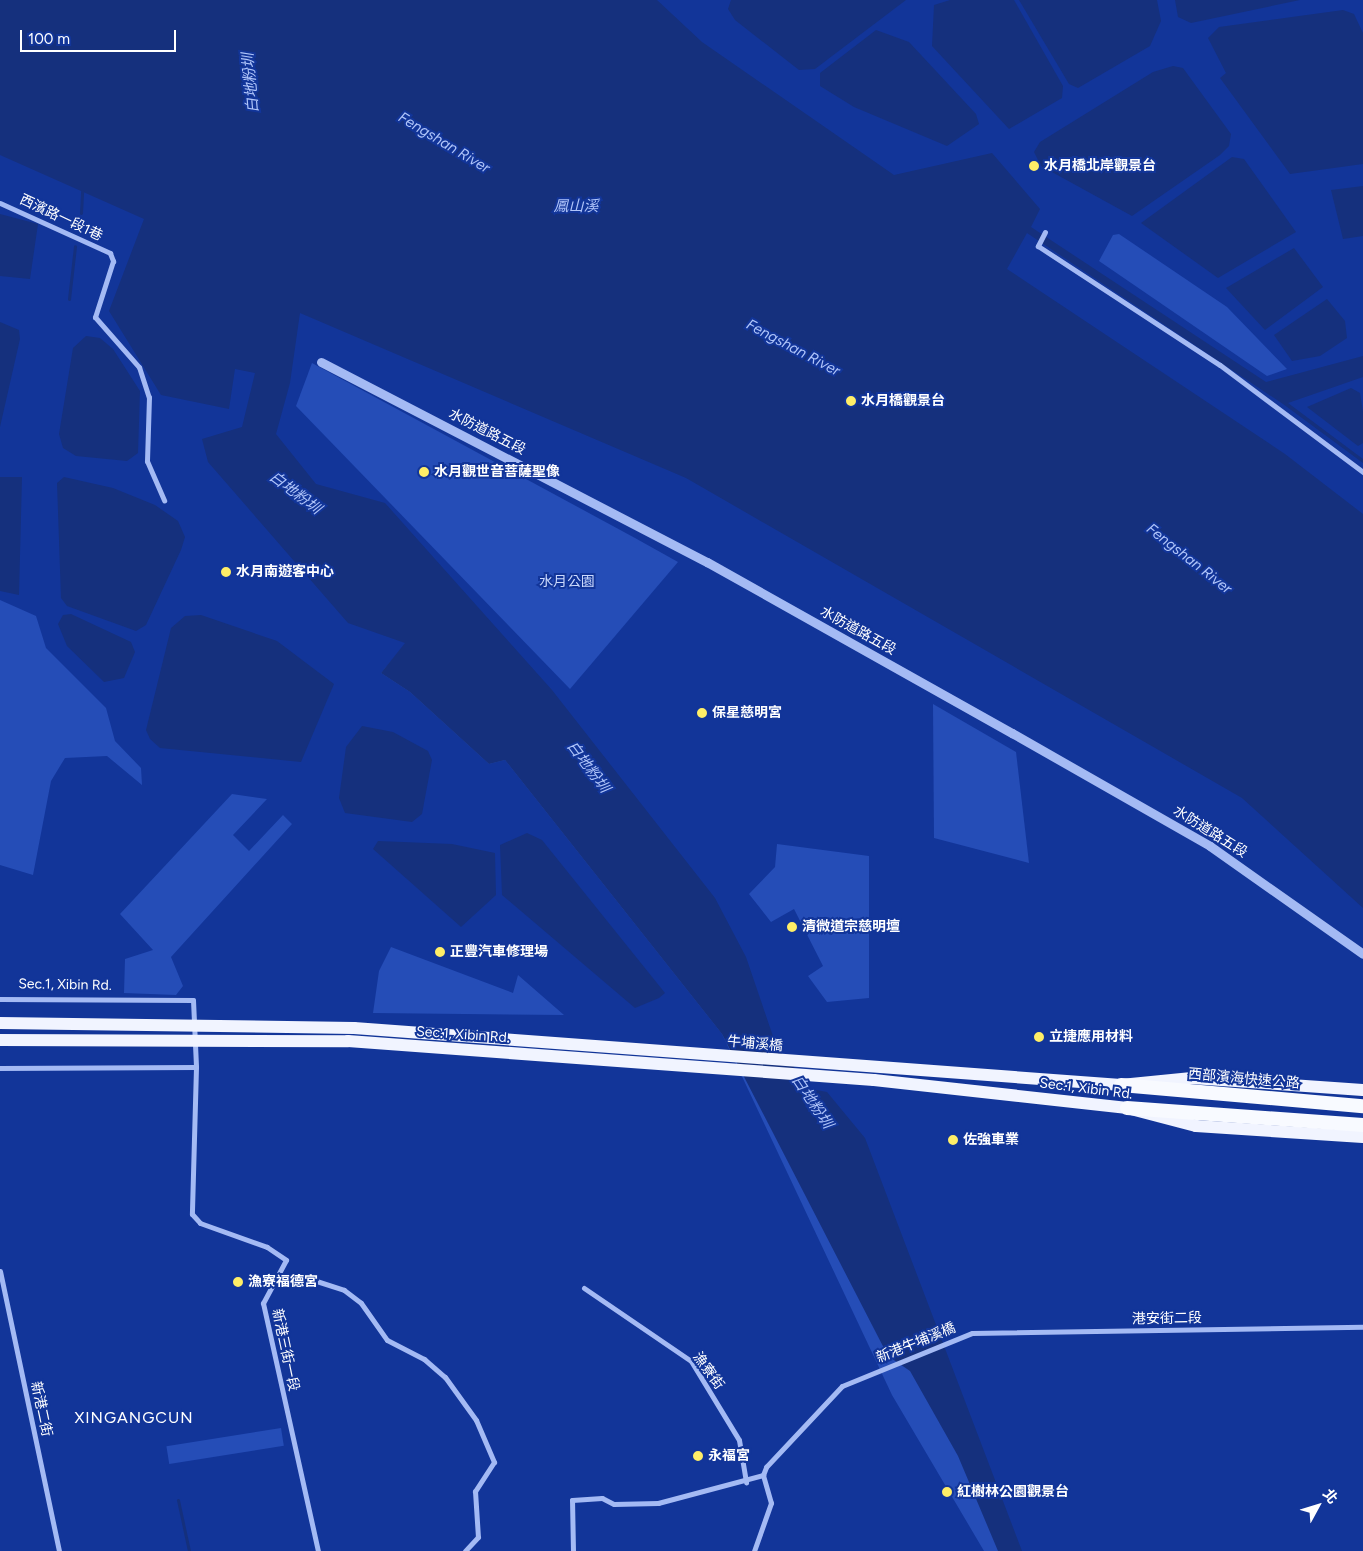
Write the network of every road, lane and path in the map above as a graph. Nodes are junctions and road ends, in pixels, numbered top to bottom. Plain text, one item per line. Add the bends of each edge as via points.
1 (0, 203) edge
2 (1045, 232) dead end
3 (321, 362) dead end
4 (1363, 472) edge
5 (164, 500) dead end
6 (1363, 954) edge
7 (0, 999) edge
8 (0, 1023) edge
9 (194, 1027) junction
10 (0, 1040) edge
11 (195, 1043) junction
12 (706, 1055) joint
13 (196, 1067) junction
14 (0, 1068) edge
15 (803, 1069) junction
16 (729, 1071) joint
17 (1121, 1085) junction
18 (1363, 1090) edge
19 (1363, 1106) edge
20 (1127, 1108) junction
21 (1363, 1125) edge
22 (1363, 1137) edge
23 (0, 1272) edge
24 (279, 1276) junction
25 (584, 1288) dead end
26 (1363, 1327) edge
27 (972, 1333) joint
28 (763, 1475) junction
29 (746, 1482) junction
30 (59, 1551) edge
31 (318, 1551) edge
32 (465, 1551) edge
33 (573, 1551) edge
34 (754, 1551) edge

1 - 5 street, 西濱路一段1巷 via 110,253 113,261 95,317 139,367 149,397 146,461
2 - 4 street via 1038,246 1220,365
3 - 6 street, 水防道路五段 via 707,562 1020,738 1210,846
7 - 9 street, Sec.1, Xibin Rd. via 192,1000
8 - 9 main road, Sec.1, Xibin Rd.
9 - 11 street, Sec.1, Xibin Rd.
9 - 12 main road, Sec.1, Xibin Rd. via 354,1028
10 - 11 main road, Sec.1, Xibin Rd.
11 - 13 street, Sec.1, Xibin Rd.
11 - 16 main road, Sec.1, Xibin Rd. via 348,1041
12 - 15 main road, 牛埔溪橋
13 - 14 street
13 - 24 street, 新港三街一段 via 192,1214 200,1223 278,1252 286,1260
15 - 16 main road, 牛埔溪橋
15 - 17 main road, Sec.1, Xibin Rd.
15 - 20 main road, Sec.1, Xibin Rd.
17 - 18 main road, Sec.1, Xibin Rd. via 1192,1078
17 - 19 highway, 西部濱海快速公路
20 - 21 highway
20 - 22 main road, Sec.1, Xibin Rd. via 1196,1126
23 - 30 street, 新港二街
24 - 31 street, 新港三街一段 via 263,1303
24 - 32 street via 311,1278 344,1290 361,1303 387,1340 424,1359 445,1377 476,1420 494,1462 475,1491 478,1537
25 - 29 street, 漁寮街 via 691,1361 739,1440
26 - 27 street, 港安街二段
27 - 28 street, 新港牛埔溪橋 via 842,1386
28 - 29 street
28 - 34 street via 771,1503
29 - 33 street via 658,1503 614,1504 602,1498 572,1500

